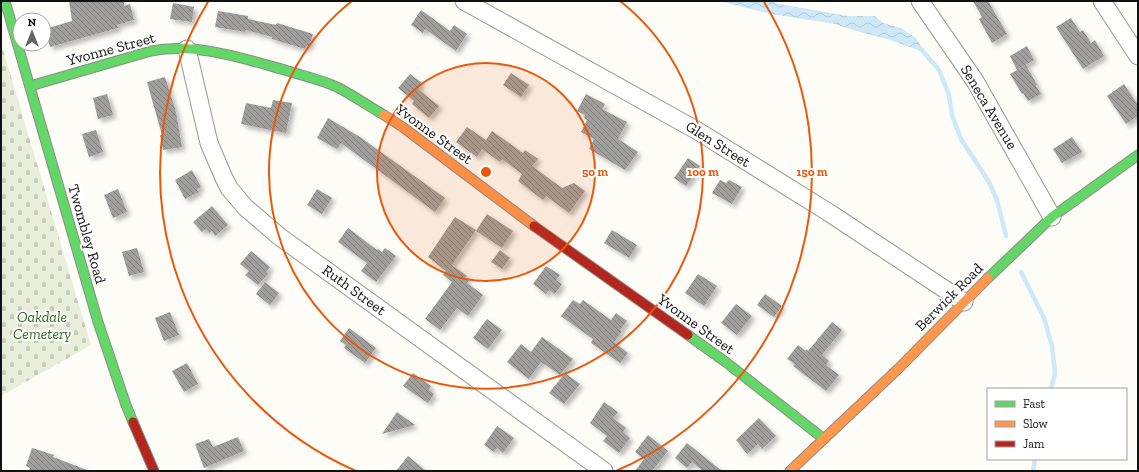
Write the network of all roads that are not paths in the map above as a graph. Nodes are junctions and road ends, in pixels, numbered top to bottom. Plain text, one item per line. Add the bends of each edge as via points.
1 (5, 1) edge
2 (464, 1) edge
3 (920, 1) edge
4 (1102, 1) edge
5 (187, 49) junction
6 (1138, 56) edge
7 (30, 86) junction
8 (1138, 155) edge
9 (1052, 217) junction
10 (964, 302) junction
11 (824, 439) junction
12 (154, 471) edge
13 (604, 471) edge
14 (790, 471) edge

1 - 7 street, Twombley Road
2 - 10 street, Glen Street via 696,130 828,212
3 - 9 street, Seneca Avenue via 975,81
4 - 6 street
5 - 7 street, Yvonne Street via 151,51
5 - 11 street, Yvonne Street via 246,59 313,79 336,87 364,102 404,128 529,222 727,363
5 - 13 street, Ruth Street via 209,143 229,188 251,214
7 - 12 street, Twombley Road via 103,337 126,405
8 - 9 street, Berwick Road
9 - 10 street, Berwick Road
10 - 11 street, Berwick Road
11 - 14 street, Berwick Road

